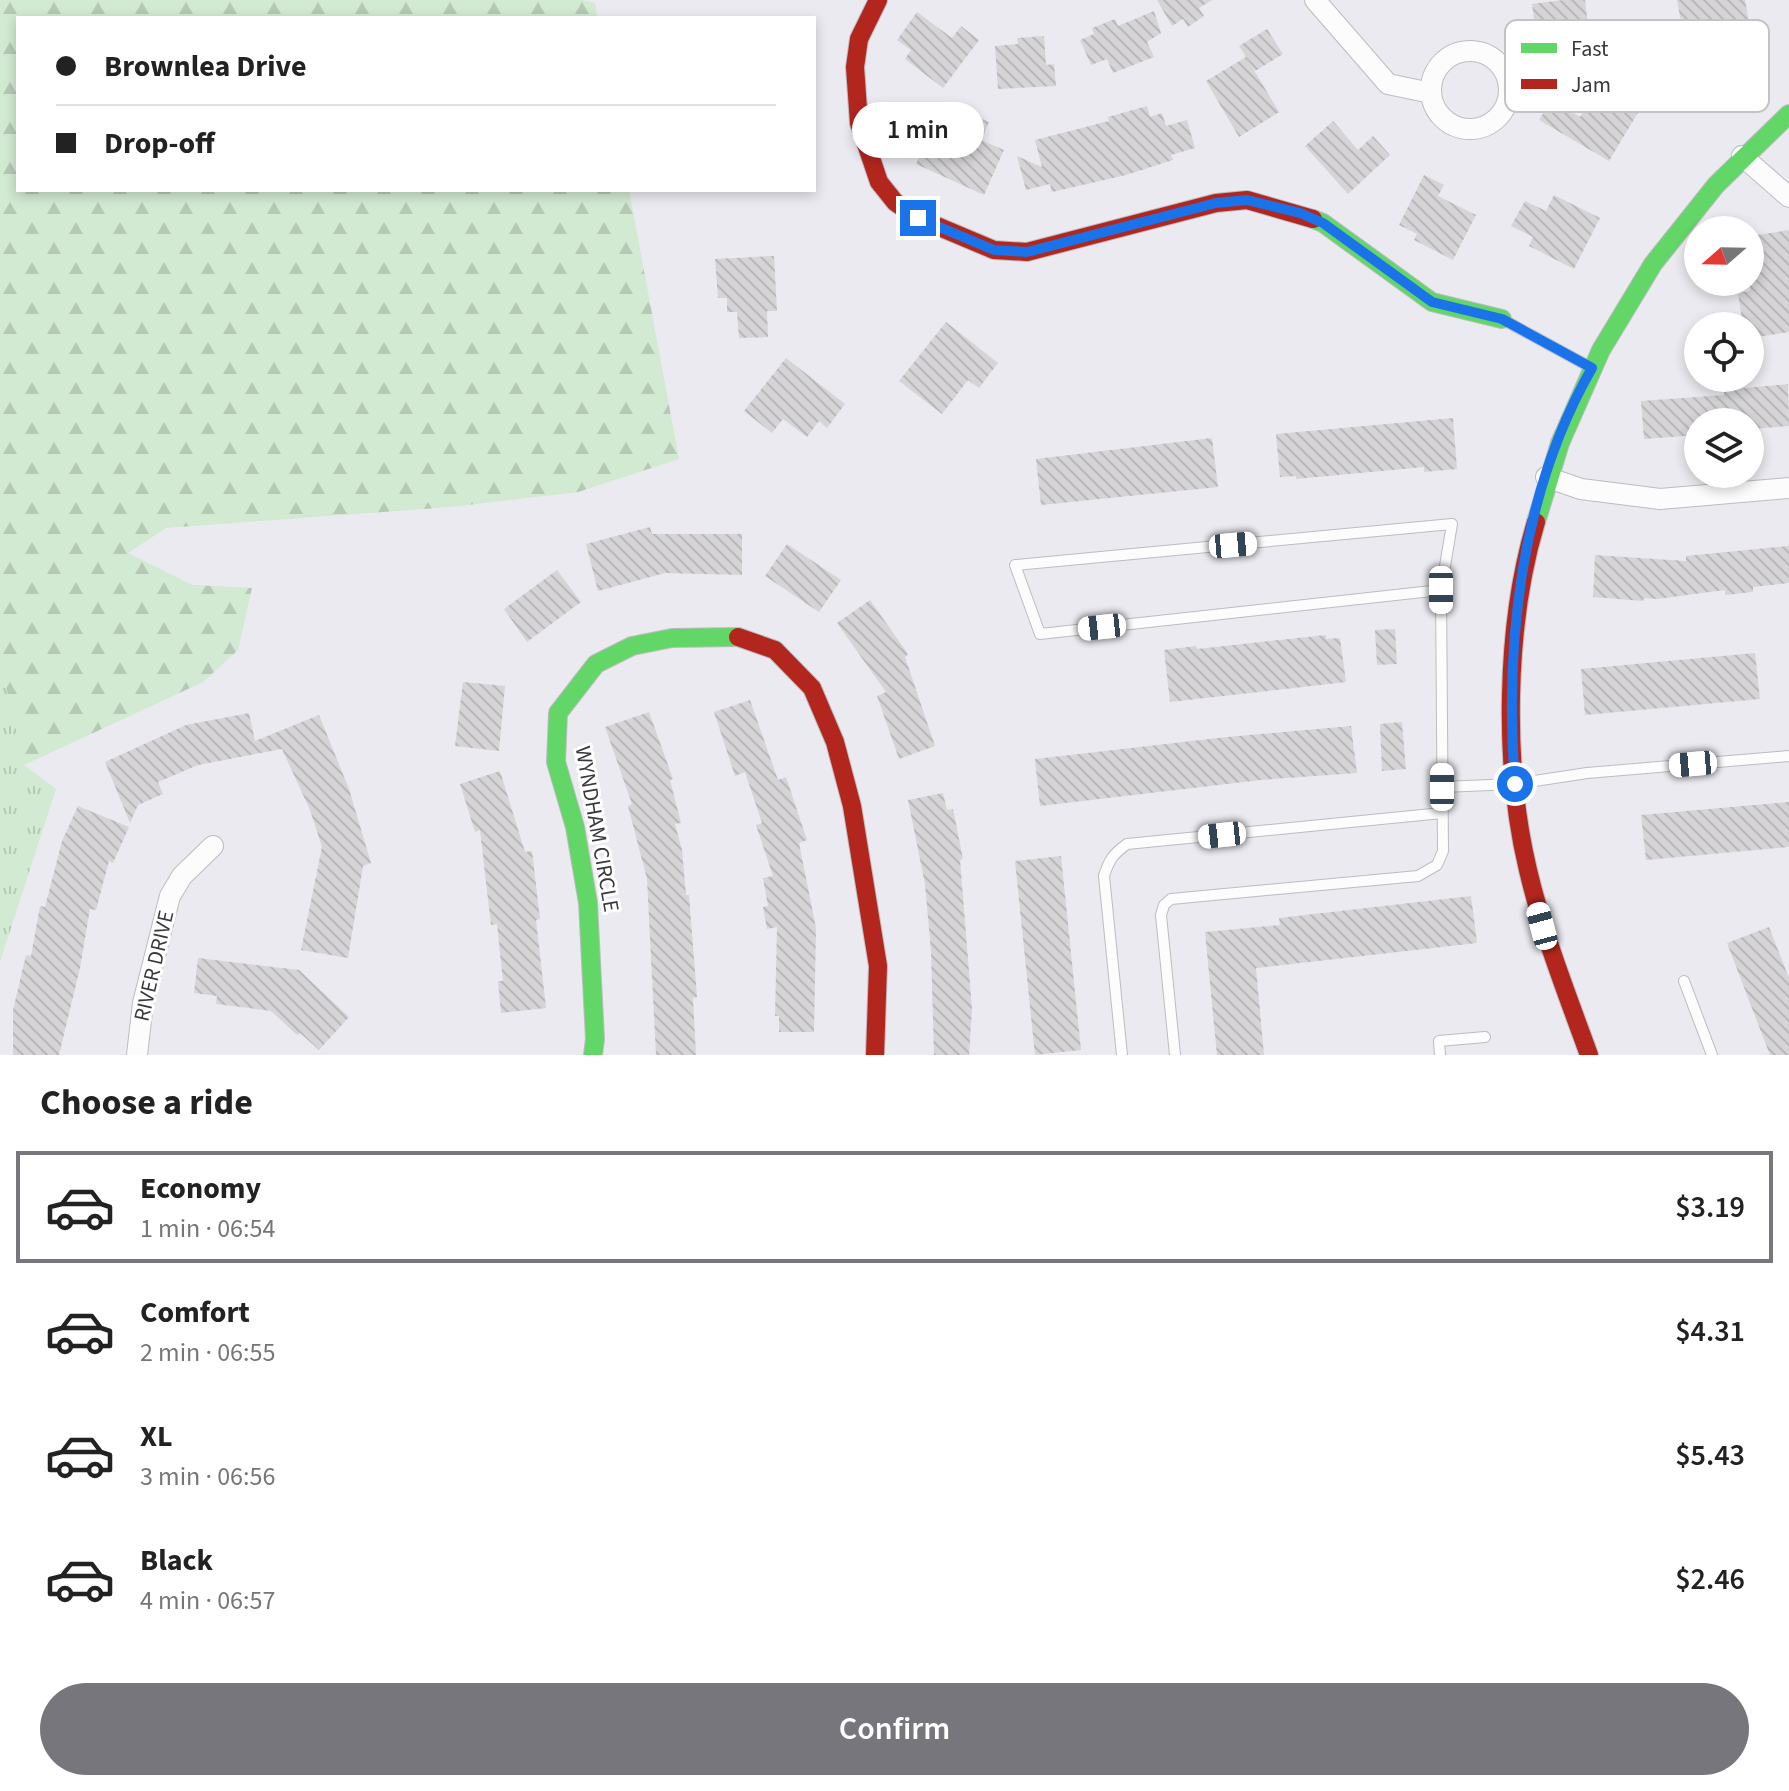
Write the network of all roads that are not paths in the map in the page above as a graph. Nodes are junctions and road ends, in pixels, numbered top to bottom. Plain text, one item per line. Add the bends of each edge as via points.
1 (1315, 0) edge
2 (873, 1) edge
3 (1431, 93) dead end
4 (1789, 114) edge
5 (1742, 156) junction
6 (1789, 197) edge
7 (1502, 319) joint
8 (1592, 368) junction
9 (1546, 477) junction
10 (1789, 488) edge
11 (1441, 590) junction
12 (1789, 756) edge
13 (1515, 784) junction
14 (1442, 787) junction
15 (1442, 813) junction
16 (213, 846) dead end
17 (1684, 981) dead end
18 (1485, 1037) dead end
19 (137, 1055) edge
20 (593, 1055) edge
21 (875, 1055) edge
22 (1122, 1055) edge
23 (1175, 1055) edge
24 (1440, 1055) edge
25 (1589, 1055) edge
26 (1712, 1055) edge

1 - 3 street via 1388,84
2 - 7 street via 855,67 859,123 879,182 918,218 994,250 1027,252 1216,203 1247,200 1323,223 1432,302
4 - 5 street
5 - 6 street
5 - 8 street via 1682,222
7 - 8 lane
8 - 9 street
9 - 10 street via 1581,489 1660,499
9 - 13 street via 1529,539 1515,629 1510,720
11 - 11 lane via 1452,524 1015,565 1040,634
11 - 14 lane
12 - 13 lane
13 - 14 lane
13 - 25 street via 1542,926
14 - 15 lane
15 - 22 lane via 1127,844 1118,850 1109,858 1104,876
15 - 23 lane via 1443,851 1437,865 1418,876 1171,899 1164,905
16 - 19 street, RIVER DRIVE via 170,896 143,1003
17 - 26 lane
18 - 24 lane via 1439,1041
20 - 21 street, WYNDHAM CIRCLE via 588,903 575,827 556,762 558,713 596,664 632,646 672,638 738,637 775,650 812,688 835,742 852,806 878,966

